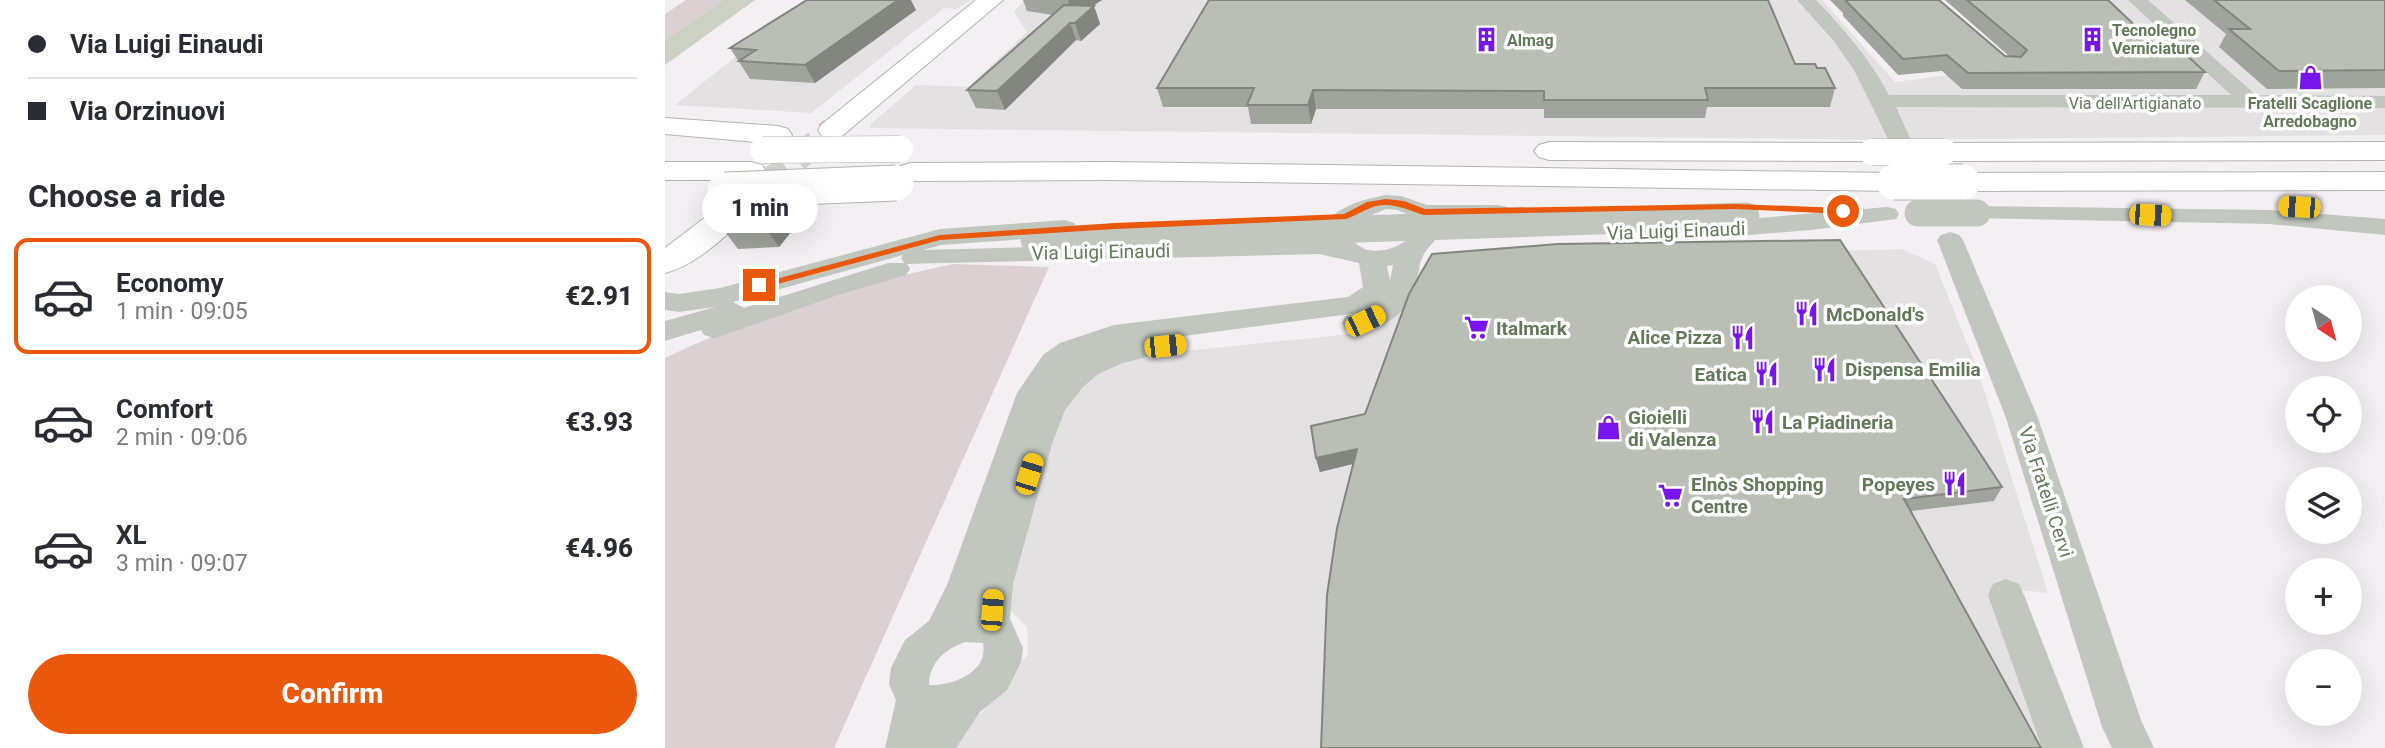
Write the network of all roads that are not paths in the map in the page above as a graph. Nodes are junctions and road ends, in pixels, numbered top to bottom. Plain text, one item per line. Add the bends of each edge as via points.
1 (991, 0) edge
2 (1806, 0) edge
3 (2137, 0) edge
4 (1884, 101) junction
5 (2251, 102) junction
6 (2385, 102) edge
7 (665, 126) edge
8 (832, 130) tunnel mouth
9 (665, 150) edge
10 (1905, 151) dead end
11 (2385, 151) edge
12 (764, 152) junction
13 (902, 168) junction
14 (665, 171) edge
15 (2385, 181) edge
16 (665, 194) edge
17 (734, 197) junction
18 (1424, 212) junction
19 (2050, 212) junction
20 (1887, 214) junction
21 (1346, 216) junction
22 (2385, 216) edge
23 (2385, 227) edge
24 (1950, 240) dead end
25 (1418, 247) junction
26 (952, 248) junction
27 (876, 254) junction
28 (1360, 254) junction
29 (677, 255) edge
30 (978, 256) junction
31 (905, 258) junction
32 (665, 280) edge
33 (665, 301) edge
34 (665, 331) edge
35 (665, 348) edge
36 (2007, 595) dead end
37 (991, 626) junction
38 (943, 633) junction
39 (965, 699) junction
40 (916, 700) junction
41 (906, 748) edge
42 (932, 748) edge
43 (2063, 748) edge
44 (2133, 748) edge

1 - 8 main road
2 - 4 street via 1853,50
3 - 5 street
4 - 5 street, Via dell'Artigianato
4 - 10 street
5 - 6 street, Via dell'Artigianato
7 - 12 main road
9 - 12 main road
11 - 13 main road, bridge via 1872,152
12 - 13 main road
12 - 13 main road, bridge via 877,142
12 - 14 main road
13 - 15 main road, bridge via 925,183 970,172 1110,171 1895,182
13 - 17 main road, bridge
16 - 17 main road
17 - 29 main road
18 - 20 street, Via Luigi Einaudi via 1735,207
18 - 21 street, Via Luigi Einaudi via 1386,202
18 - 25 street via 1431,227
19 - 20 street, bridge
19 - 22 street via 2256,205
19 - 23 street via 2269,216
20 - 25 street, Via Luigi Einaudi via 1763,227 1443,239
20 - 26 street, bridge via 1034,240
21 - 27 street, Via Luigi Einaudi via 987,233 940,237
21 - 28 street via 1338,234 1342,243
24 - 44 street, Via Fratelli Cervi via 2022,418
25 - 28 street, Via Luigi Einaudi via 1393,256
25 - 37 street via 1404,264 1401,292 1393,304 1365,321 1138,349 1091,364 1073,378 1043,428 995,585
26 - 27 street
26 - 31 street
27 - 33 street via 720,298
28 - 30 street, Via Luigi Einaudi via 1319,246
28 - 38 street via 1377,274 1378,285 1373,294 1353,305 1114,335 1070,350 1053,362 1032,393 965,585
29 - 32 main road
30 - 31 street, Via Luigi Einaudi
30 - 35 street, Via Luigi Einaudi via 873,275
31 - 34 street via 817,281
36 - 43 street
37 - 38 street via 968,624
37 - 39 street via 1003,639 1003,659 989,681
38 - 40 street via 929,642 910,667 907,680
39 - 40 street via 938,706
39 - 42 street
40 - 41 street

